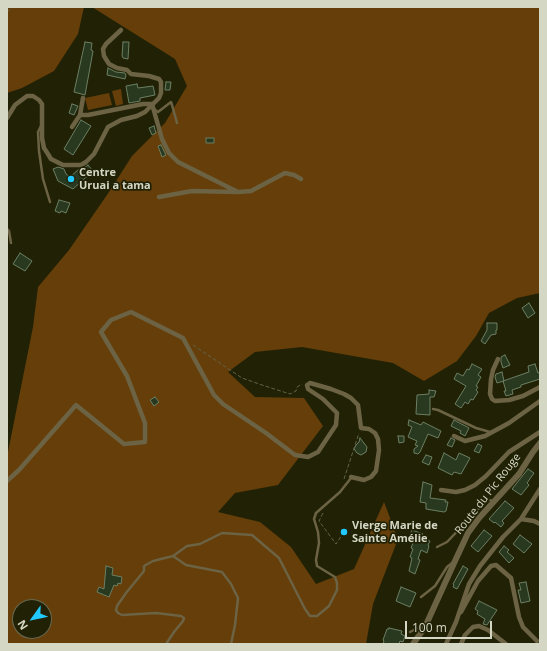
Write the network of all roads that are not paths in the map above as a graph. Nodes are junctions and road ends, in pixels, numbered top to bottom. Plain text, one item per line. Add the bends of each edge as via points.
1 (121, 30) dead end
2 (83, 98) dead end
3 (153, 107) junction
4 (80, 115) junction
5 (7, 118) edge
6 (42, 122) junction
7 (176, 124) dead end
8 (72, 128) dead end
9 (302, 179) dead end
10 (238, 192) junction
11 (159, 198) dead end
12 (50, 202) dead end
13 (7, 229) edge
14 (11, 243) dead end
15 (498, 359) dead end
16 (540, 387) edge
17 (540, 401) edge
18 (433, 409) dead end
19 (490, 432) junction
20 (540, 432) edge
21 (454, 436) dead end
22 (540, 443) edge
23 (351, 477) joint
24 (7, 481) edge
25 (540, 489) edge
26 (441, 490) dead end
27 (494, 502) junction
28 (521, 519) junction
29 (540, 524) edge
30 (437, 547) dead end
31 (173, 556) junction
32 (455, 561) junction
33 (421, 597) dead end
34 (456, 622) junction
35 (426, 624) junction
36 (410, 632) dead end
37 (537, 641) dead end
38 (166, 644) edge
39 (231, 644) edge
40 (413, 644) edge
41 (446, 644) edge
42 (461, 644) edge
43 (506, 644) edge

1 - 3 street via 106,44 103,49 104,56 110,64 131,74 159,79 161,93
2 - 4 street
3 - 4 street via 142,104
3 - 6 street via 108,127 94,154 81,165 63,165 51,159 44,148
3 - 7 lane via 158,112 171,102
3 - 10 street via 162,139 169,153 178,162
4 - 8 street
5 - 6 street via 15,105 27,96 33,96 42,104
6 - 12 lane via 38,141 43,179
9 - 10 street via 286,173 251,191
10 - 11 street via 192,191
13 - 14 lane
15 - 16 street via 491,379 490,394 495,401 523,396
17 - 19 street via 509,423
18 - 19 lane
19 - 21 street via 465,441
20 - 26 street via 509,452 475,485 456,492
22 - 27 street, Route du Pic Rouge via 519,474
23 - 24 street via 364,480 371,477 376,471 379,450 375,433 361,428 358,405 351,398 317,385 307,385 308,389 337,413 336,425 318,452 308,457 295,455 214,395 183,338 131,312 111,320 101,332 127,376 145,423 145,442 124,444 76,406
23 - 31 lane via 340,492 316,513 314,519 320,544 317,566 335,577 337,583 337,590 329,606 317,616 310,616 305,609 279,558 252,536 222,533 200,544 187,546
25 - 28 street
27 - 30 lane via 487,500 447,542
27 - 32 street, Route du Pic Rouge via 464,540
28 - 29 street
28 - 34 street via 480,566 469,584
31 - 38 lane via 144,566 144,571 116,610 122,615 156,613 184,618
31 - 39 lane via 186,565 222,572 231,584 238,598
32 - 33 lane via 447,566 435,586
32 - 35 street, Route du Pic Rouge
34 - 37 street via 478,581 491,566 496,565 511,578 523,627
34 - 41 street
35 - 36 lane
35 - 40 street, Route du Pic Rouge
42 - 43 street via 465,635 473,627 479,626

